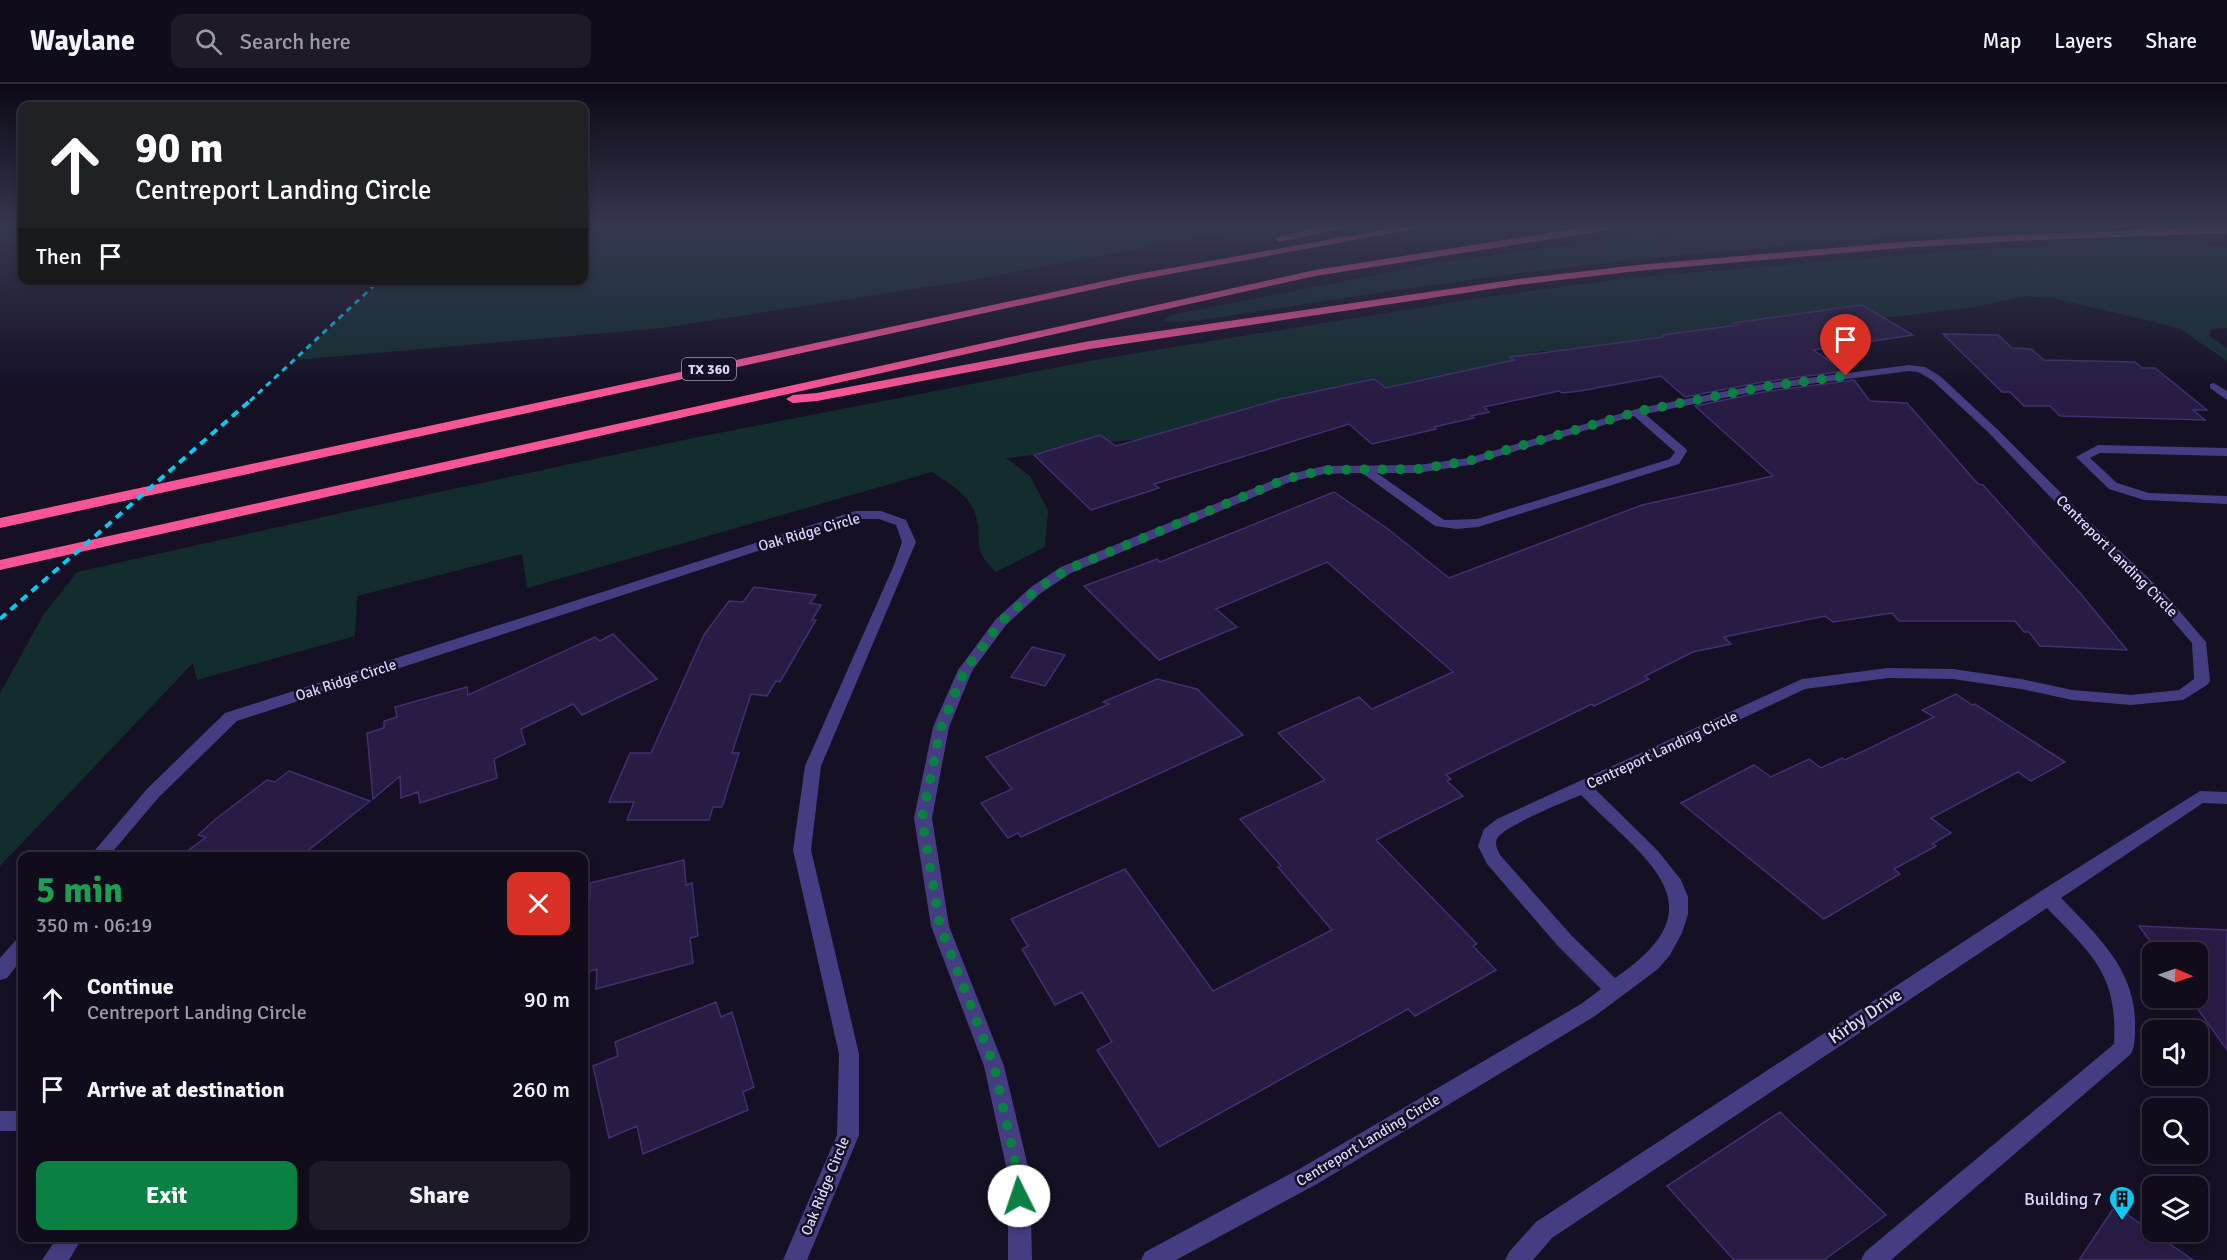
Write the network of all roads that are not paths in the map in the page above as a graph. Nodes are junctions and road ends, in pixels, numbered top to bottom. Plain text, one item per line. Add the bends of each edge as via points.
1 (1114, 282) edge
2 (1275, 282) edge
3 (1519, 282) edge
4 (2214, 386) dead end
5 (2227, 397) edge
6 (714, 407) junction
7 (1636, 412) junction
8 (2227, 452) edge
9 (1365, 470) junction
10 (2227, 500) edge
11 (0, 523) edge
12 (0, 565) edge
13 (1583, 787) junction
14 (2227, 798) edge
15 (102, 852) edge
16 (2047, 896) junction
17 (18, 951) edge
18 (0, 972) edge
19 (1614, 990) junction
20 (0, 1120) edge
21 (18, 1121) edge
22 (68, 1242) edge
23 (54, 1260) edge
24 (795, 1260) edge
25 (1020, 1260) edge
26 (1153, 1260) edge
27 (1515, 1260) edge
28 (1873, 1260) edge

1 - 11 highway, TX 360
2 - 6 highway, TX 360
3 - 6 highway via 1090,345 817,397
4 - 5 street
6 - 12 highway, TX 360
7 - 9 street, Centreport Landing Circle via 1469,461 1418,469
7 - 9 street via 1681,451 1675,461 1478,523 1440,523
7 - 13 street, Centreport Landing Circle via 1763,387 1921,369 1993,431 2160,596 2199,642 2202,681 2183,694 2131,700 2073,695 1953,674 1888,673 1802,684
8 - 10 street via 2098,449 2082,457 2113,486 2148,497
9 - 25 street, Centreport Landing Circle via 1324,470 1286,479 1066,570 1036,590 1001,622 965,670 941,727 922,818 940,926 994,1066 1016,1164
13 - 19 street via 1661,867 1679,895 1681,909 1670,939 1652,962
13 - 19 street, Centreport Landing Circle via 1503,824 1491,834 1487,846 1493,859 1564,940
14 - 16 street, Kirby Drive via 2200,796
15 - 24 street, Oak Ridge Circle via 153,793 231,717 855,515 881,515 901,523 909,542 902,565 813,766 802,850 849,1054 848,1135
16 - 27 street, Kirby Drive via 1544,1230
16 - 28 street via 2110,964 2123,993 2127,1028 2124,1048
17 - 18 street
19 - 26 street, Centreport Landing Circle via 1588,1010 1309,1176
20 - 21 street
22 - 23 street

